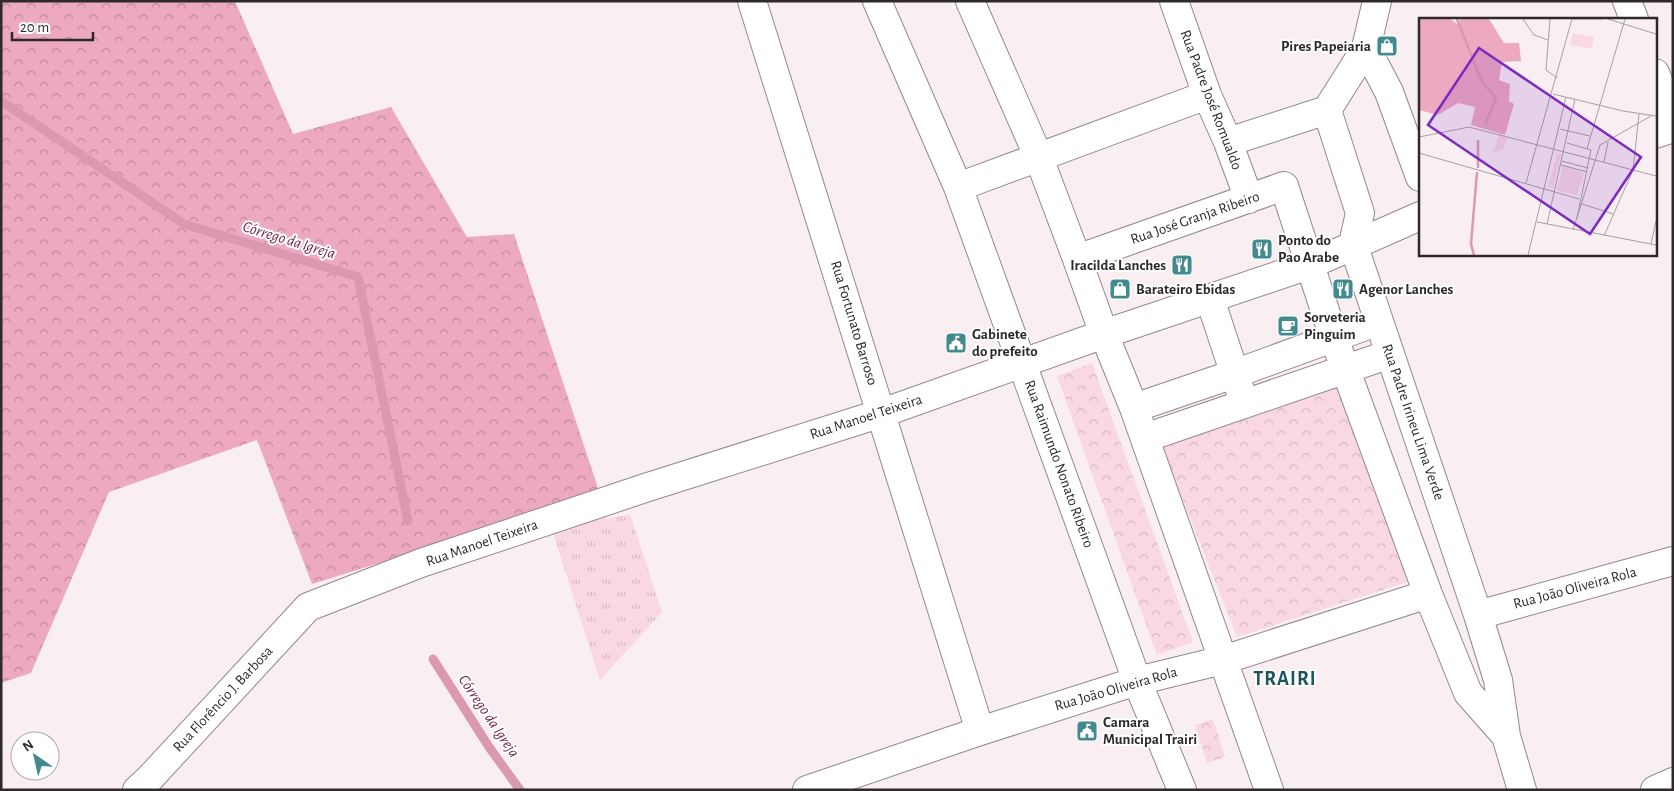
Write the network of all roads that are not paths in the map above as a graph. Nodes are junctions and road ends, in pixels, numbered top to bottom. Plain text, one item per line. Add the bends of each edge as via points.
1 (752, 1) edge
2 (877, 1) edge
3 (970, 1) edge
4 (1174, 1) edge
5 (1377, 1) edge
6 (1627, 1) edge
7 (1634, 18) edge
8 (1366, 48) junction
9 (1656, 75) edge
10 (1207, 96) junction
11 (1327, 110) junction
12 (1673, 116) edge
13 (1673, 128) edge
14 (1656, 134) edge
15 (1228, 142) junction
16 (1039, 158) junction
17 (1419, 174) edge
18 (1284, 186) joint
19 (958, 187) junction
20 (1249, 199) junction
21 (1419, 216) edge
22 (1353, 244) junction
23 (1077, 259) junction
24 (1309, 265) junction
25 (1210, 299) junction
26 (1379, 321) junction
27 (1104, 334) junction
28 (1334, 338) junction
29 (1390, 354) junction
30 (1023, 364) junction
31 (1346, 368) junction
32 (1234, 374) junction
33 (1244, 403) junction
34 (1134, 408) junction
35 (882, 412) junction
36 (1145, 438) junction
37 (1673, 562) edge
38 (1428, 594) junction
39 (308, 607) joint
40 (1478, 615) junction
41 (1223, 660) junction
42 (1137, 681) junction
43 (980, 731) junction
44 (1506, 736) junction
45 (1673, 782) edge
46 (1261, 788) edge
47 (137, 790) edge
48 (807, 790) edge
49 (1182, 790) edge
50 (1522, 790) edge
51 (1655, 790) edge

1 - 35 street, Rua Fortunato Barroso
2 - 19 street, Rua Raimundo Nonato Ribeiro
3 - 16 street
4 - 10 street, Rua Padre José Romualdo
5 - 8 street
6 - 7 street
8 - 11 street
8 - 17 street via 1389,92
9 - 12 street
10 - 15 street, Rua Padre José Romualdo
10 - 16 street
11 - 15 street
11 - 22 street via 1360,213
13 - 14 street
15 - 20 street, Rua Padre José Romualdo
16 - 19 street
16 - 23 street
18 - 20 street, Rua José Granja Ribeiro
18 - 24 street, Rua Padre Irineu Lima Verde
19 - 30 street, Rua Raimundo Nonato Ribeiro
20 - 23 street, Rua José Granja Ribeiro
21 - 22 street, Rua Manoel Teixeira
22 - 24 street, Rua Manoel Teixeira
22 - 26 street, Rua Padre Irineu Lima Verde
23 - 27 street
24 - 25 street, Rua Manoel Teixeira
24 - 28 street, Rua Padre Irineu Lima Verde
25 - 27 street, Rua Manoel Teixeira
25 - 32 street
26 - 28 street
26 - 29 street, Rua Padre Irineu Lima Verde
27 - 30 street, Rua Manoel Teixeira
27 - 34 street
28 - 31 street, Rua Padre Irineu Lima Verde
28 - 32 street
29 - 31 street
29 - 40 street, Rua Padre Irineu Lima Verde
30 - 35 street, Rua Manoel Teixeira
30 - 42 street, Rua Raimundo Nonato Ribeiro
31 - 33 street
31 - 38 street, Rua Padre Irineu Lima Verde
32 - 33 street
32 - 34 street
33 - 36 street
34 - 36 street
35 - 39 street, Rua Manoel Teixeira via 421,563
35 - 43 street, Rua Fortunato Barroso
36 - 41 street
37 - 40 street, Rua João Oliveira Rola
38 - 41 street, Rua João Oliveira Rola
38 - 44 street, Rua Padre Irineu Lima Verde via 1468,693
39 - 47 street, Rua Florêncio J. Barbosa
40 - 44 street, Rua Padre Irineu Lima Verde via 1498,680
41 - 42 street, Rua João Oliveira Rola
41 - 46 street
42 - 43 street, Rua João Oliveira Rola
42 - 49 street, Rua Raimundo Nonato Ribeiro
43 - 48 street, Rua João Oliveira Rola
44 - 50 street, Rua Padre Irineu Lima Verde
45 - 51 street

